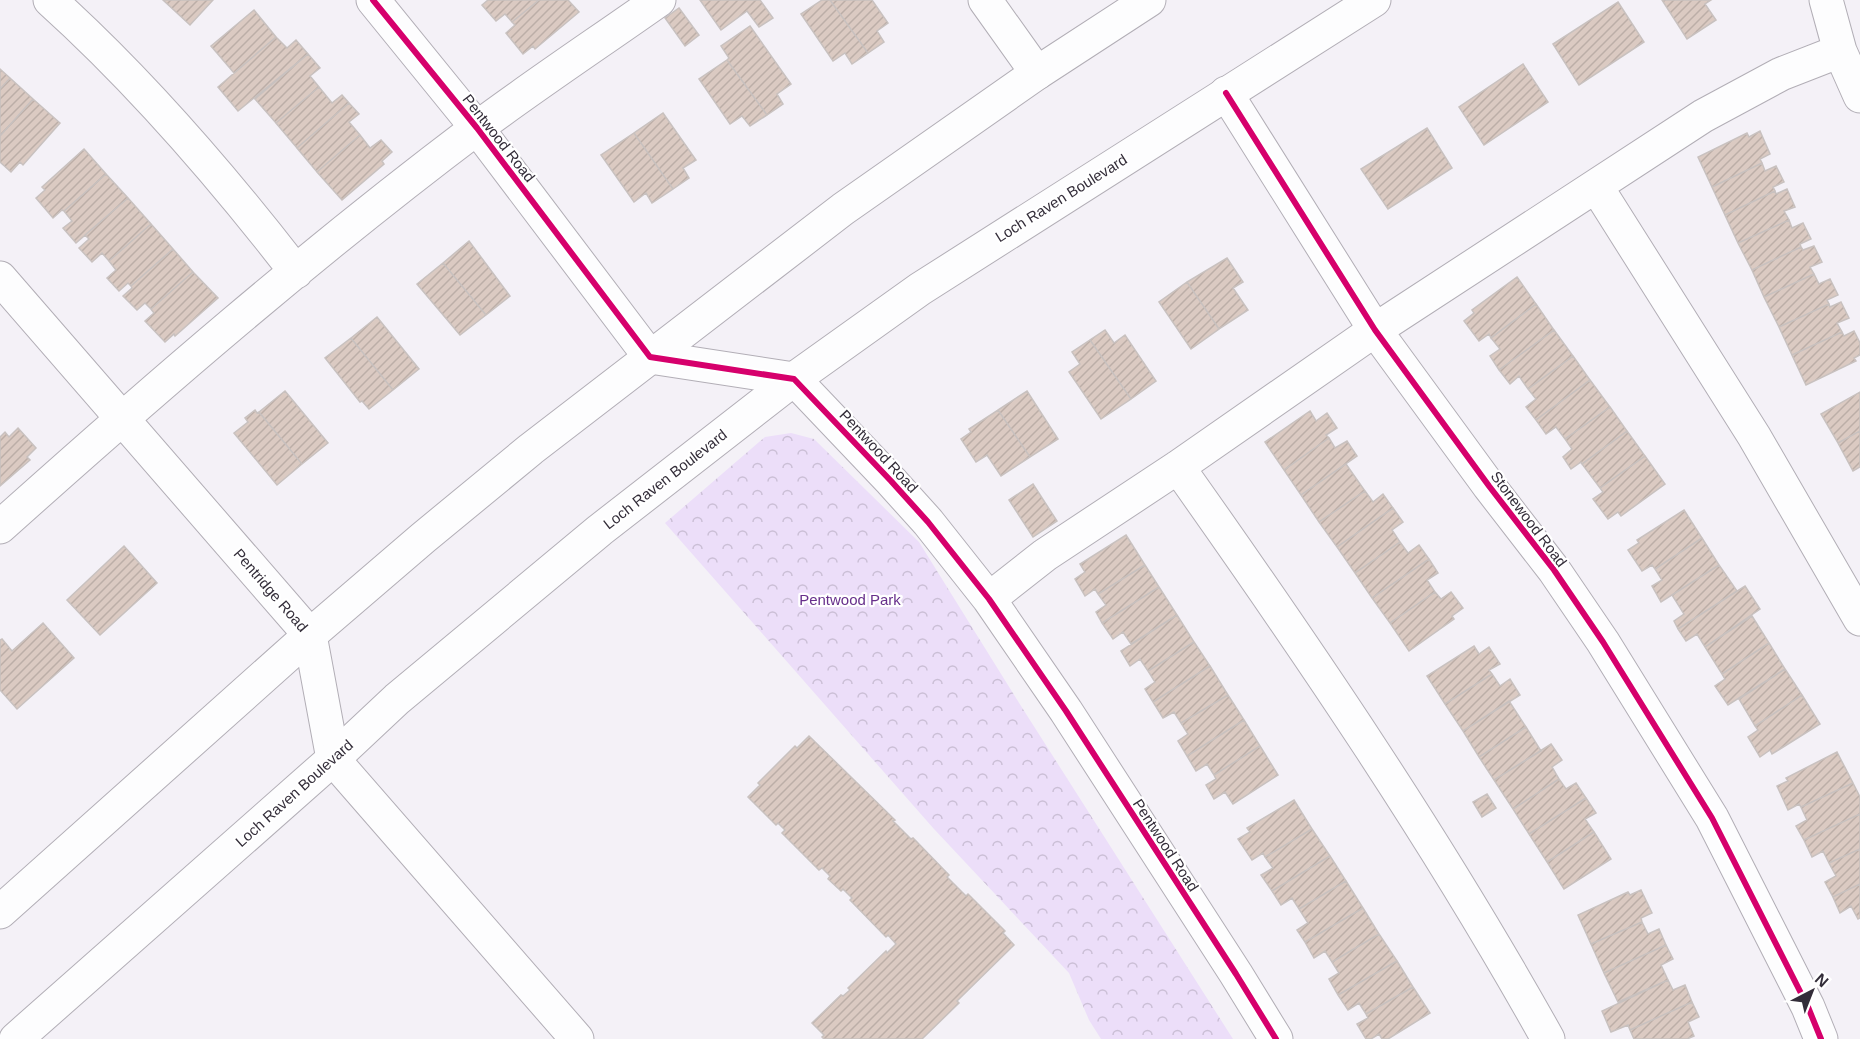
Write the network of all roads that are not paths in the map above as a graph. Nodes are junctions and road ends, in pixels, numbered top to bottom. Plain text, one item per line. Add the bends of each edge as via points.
1 (50, 0) edge
2 (373, 0) edge
3 (659, 0) edge
4 (985, 0) edge
5 (1149, 0) edge
6 (1374, 0) edge
7 (1826, 0) edge
8 (1840, 51) junction
9 (1037, 73) junction
10 (1226, 93) junction
11 (1860, 96) edge
12 (477, 128) junction
13 (1596, 186) junction
14 (296, 272) junction
15 (0, 278) edge
16 (1375, 330) junction
17 (650, 357) junction
18 (794, 379) junction
19 (123, 417) junction
20 (1178, 467) junction
21 (0, 527) edge
22 (989, 599) junction
23 (1860, 619) edge
24 (310, 635) junction
25 (333, 759) junction
26 (0, 912) edge
27 (16, 1039) edge
28 (577, 1039) edge
29 (1276, 1039) edge
30 (1548, 1039) edge
31 (1821, 1039) edge

1 - 14 street via 94,39 172,121
2 - 12 street, Pentwood Road
3 - 12 street
4 - 9 street
5 - 9 street
6 - 10 street, Loch Raven Boulevard
7 - 8 street
8 - 11 street
8 - 13 street via 1780,74 1703,116
9 - 17 street via 843,209
10 - 16 street, Stonewood Road
10 - 18 street, Loch Raven Boulevard via 920,289
12 - 14 street
12 - 17 street, Pentwood Road
13 - 16 street
13 - 23 street via 1754,436
14 - 19 street
15 - 19 street, Pentridge Road
16 - 20 street
16 - 31 street, Stonewood Road via 1554,570 1615,661 1712,818
17 - 18 street
17 - 24 street via 531,449
18 - 22 street, Pentwood Road via 928,522
18 - 25 street, Loch Raven Boulevard via 590,538 397,699
19 - 21 street
19 - 24 street, Pentridge Road
20 - 22 street via 1045,555
20 - 30 street via 1342,702
22 - 29 street, Pentwood Road via 1066,711
24 - 25 street, Pentridge Road
24 - 26 street
25 - 27 street, Loch Raven Boulevard
25 - 28 street

